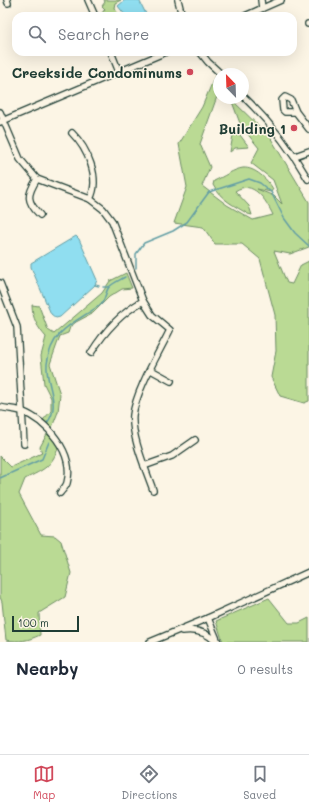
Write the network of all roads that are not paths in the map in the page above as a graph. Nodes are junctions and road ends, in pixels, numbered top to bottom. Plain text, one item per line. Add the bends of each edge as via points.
1 (88, 0) edge
2 (178, 0) edge
3 (261, 0) edge
4 (281, 0) edge
5 (262, 8) junction
6 (93, 12) edge
7 (181, 12) edge
8 (254, 12) edge
9 (112, 56) edge
10 (157, 56) edge
11 (203, 56) edge
12 (214, 68) edge
13 (119, 72) junction
14 (249, 102) edge
15 (0, 112) edge
16 (296, 112) dead end
17 (2, 121) edge
18 (309, 129) edge
19 (72, 133) dead end
20 (309, 151) edge
21 (295, 156) junction
22 (37, 179) junction
23 (308, 179) dead end
24 (90, 199) junction
25 (40, 215) dead end
26 (0, 283) edge
27 (143, 301) junction
28 (91, 353) dead end
29 (150, 370) junction
30 (171, 381) dead end
31 (0, 408) edge
32 (21, 411) junction
33 (195, 440) dead end
34 (24, 444) dead end
35 (144, 466) junction
36 (153, 490) dead end
37 (60, 493) dead end
38 (309, 572) edge
39 (208, 618) junction
40 (172, 633) junction
41 (150, 642) edge
42 (217, 642) edge

1 - 6 street
2 - 7 street
3 - 5 street
4 - 5 street
5 - 8 street
9 - 13 street
10 - 13 street
11 - 12 street
13 - 17 street
14 - 21 street via 268,120
15 - 17 street
16 - 18 street
17 - 22 street via 20,159
19 - 24 street via 80,141 93,172 95,185
20 - 21 street
21 - 23 street
22 - 24 street
22 - 25 street via 29,198 32,207
24 - 27 street via 103,209 112,221
26 - 32 street via 17,327
27 - 28 street via 123,315 99,340
27 - 29 street via 152,315 170,330
29 - 30 street
29 - 35 street via 133,416
31 - 32 street
32 - 34 street
32 - 37 street via 40,422 57,438 64,452 67,484
33 - 35 street via 172,456
35 - 36 street
38 - 39 street
39 - 40 street
39 - 42 street
40 - 41 street
40 - 42 street via 199,631 208,634

